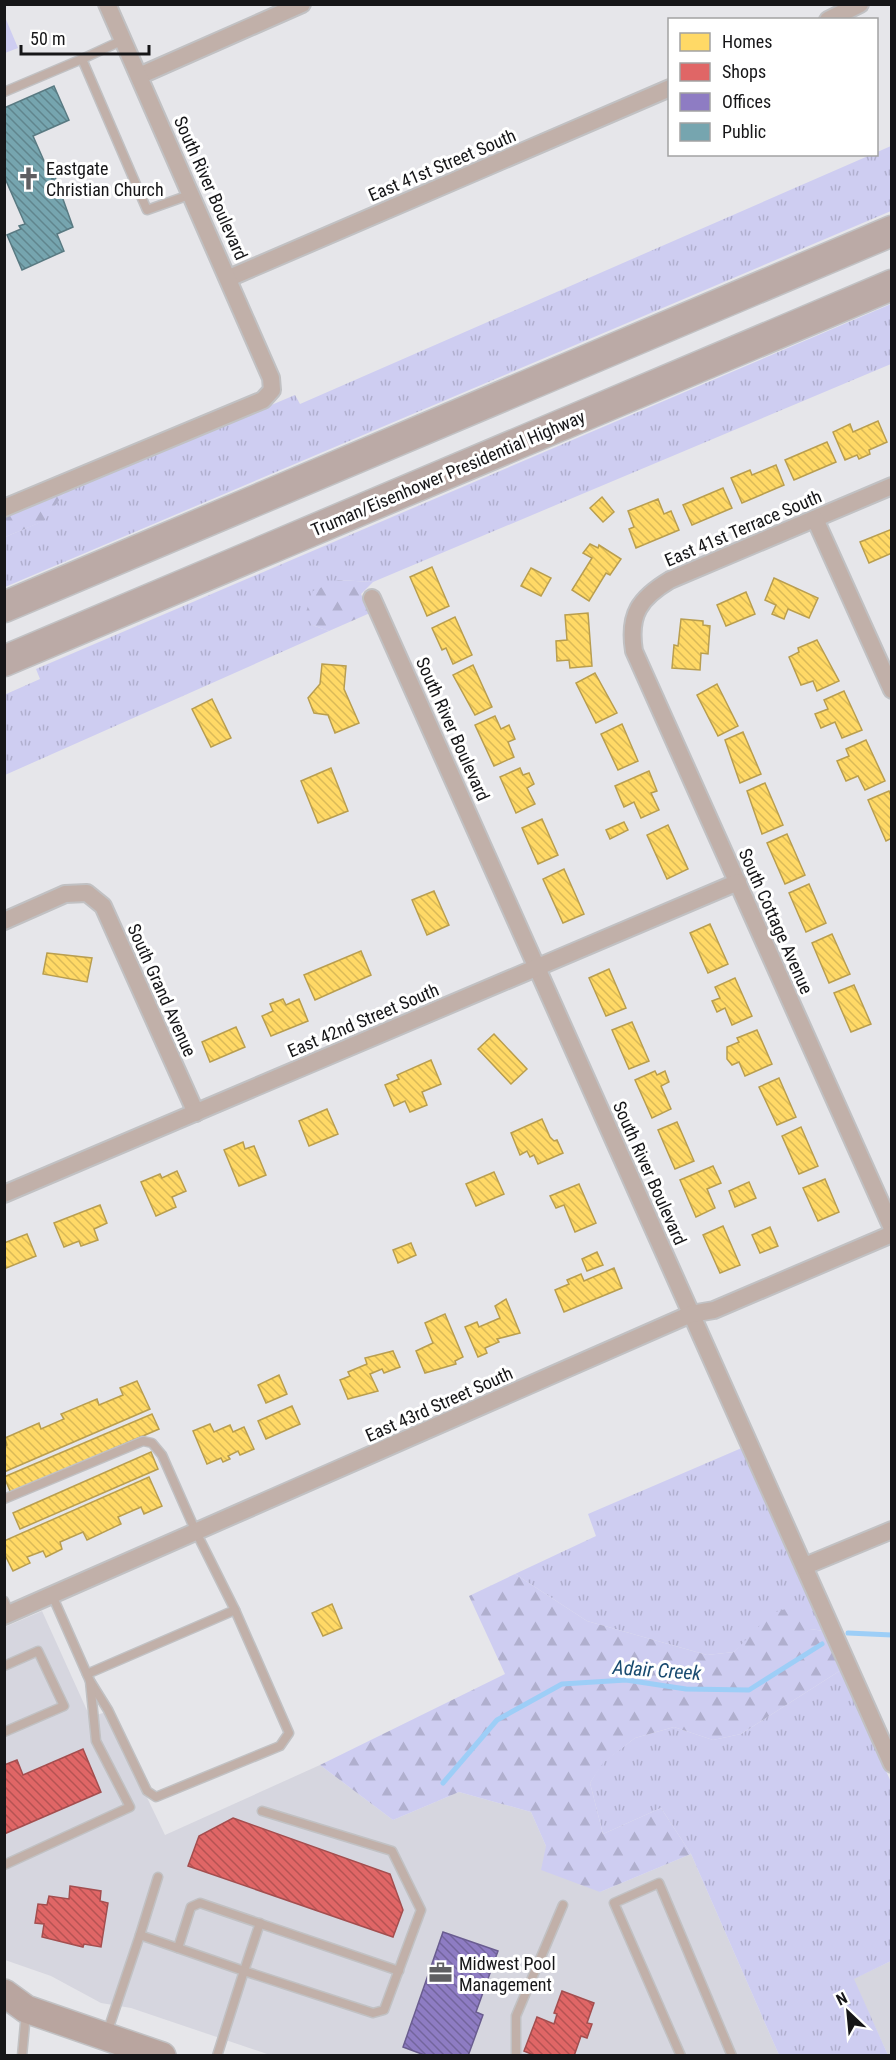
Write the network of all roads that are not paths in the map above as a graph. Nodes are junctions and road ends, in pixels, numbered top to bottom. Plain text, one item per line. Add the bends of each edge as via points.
1 (107, 4) edge
2 (302, 4) edge
3 (855, 7) edge
4 (832, 18) edge
5 (123, 40) junction
6 (82, 59) junction
7 (140, 76) junction
8 (668, 88) edge
9 (4, 92) edge
10 (192, 194) junction
11 (891, 231) edge
12 (229, 278) junction
13 (891, 285) edge
14 (891, 486) edge
15 (4, 508) edge
16 (816, 519) junction
17 (372, 598) dead end
18 (4, 607) edge
19 (632, 629) joint
20 (4, 661) edge
21 (891, 690) edge
22 (738, 882) junction
23 (4, 921) edge
24 (538, 966) junction
25 (196, 1113) junction
26 (4, 1194) edge
27 (891, 1228) edge
28 (891, 1234) edge
29 (692, 1314) junction
30 (4, 1499) edge
31 (891, 1530) edge
32 (196, 1532) junction
33 (806, 1566) junction
34 (52, 1595) junction
35 (6, 1610) edge
36 (236, 1610) junction
37 (4, 1666) edge
38 (88, 1677) junction
39 (4, 1732) edge
40 (891, 1764) edge
41 (262, 1811) dead end
42 (4, 1865) edge
43 (158, 1877) dead end
44 (563, 1905) dead end
45 (260, 1923) junction
46 (140, 1935) junction
47 (178, 1948) junction
48 (244, 1971) junction
49 (399, 1971) junction
50 (4, 1993) edge
51 (15, 2009) edge
52 (106, 2036) junction
53 (156, 2054) edge
54 (22, 2055) edge
55 (217, 2055) edge
56 (516, 2055) edge
57 (681, 2055) edge
58 (732, 2055) edge

1 - 5 street, South River Boulevard
2 - 7 street
3 - 4 street
5 - 6 lane
5 - 7 street, South River Boulevard
6 - 9 lane
6 - 10 lane via 147,210
7 - 10 street, South River Boulevard
8 - 12 street, East 41st Street South
10 - 12 street, South River Boulevard
11 - 18 highway
12 - 15 street, South River Boulevard via 271,378 272,390 263,400
13 - 20 highway, Truman/Eisenhower Presidential Highway
14 - 16 street, East 41st Terrace South
16 - 19 street, East 41st Terrace South via 653,590 637,610
16 - 21 street
17 - 24 street, South River Boulevard
19 - 22 street, South Cottage Avenue via 634,651
22 - 24 street, East 42nd Street South
22 - 27 street, South Cottage Avenue
23 - 25 street, South Grand Avenue via 65,894 87,893 103,906
24 - 25 street, East 42nd Street South
24 - 29 street, South River Boulevard
25 - 26 street, East 42nd Street South
28 - 29 street, East 43rd Street South via 714,1310
29 - 32 street, East 43rd Street South
29 - 33 street, South River Boulevard
30 - 32 lane via 143,1441 152,1443 162,1455
31 - 33 street
32 - 34 street, East 43rd Street South
32 - 36 lane
33 - 40 street, South River Boulevard
34 - 35 street, East 43rd Street South
34 - 38 lane
36 - 38 lane
36 - 38 lane via 289,1733 280,1746 156,1797 147,1791
37 - 39 lane via 38,1651 64,1706
38 - 42 lane via 96,1741 130,1807
41 - 49 lane via 392,1851 421,1910
43 - 46 lane
44 - 56 lane via 516,2016
45 - 47 lane via 196,1903 191,1907
45 - 48 lane
45 - 49 lane
46 - 47 lane
46 - 52 lane
47 - 48 lane
48 - 49 lane via 373,2013 384,2010
48 - 55 lane
50 - 51 main road
51 - 52 main road
51 - 54 lane
52 - 53 main road
57 - 58 lane via 614,1903 659,1883

